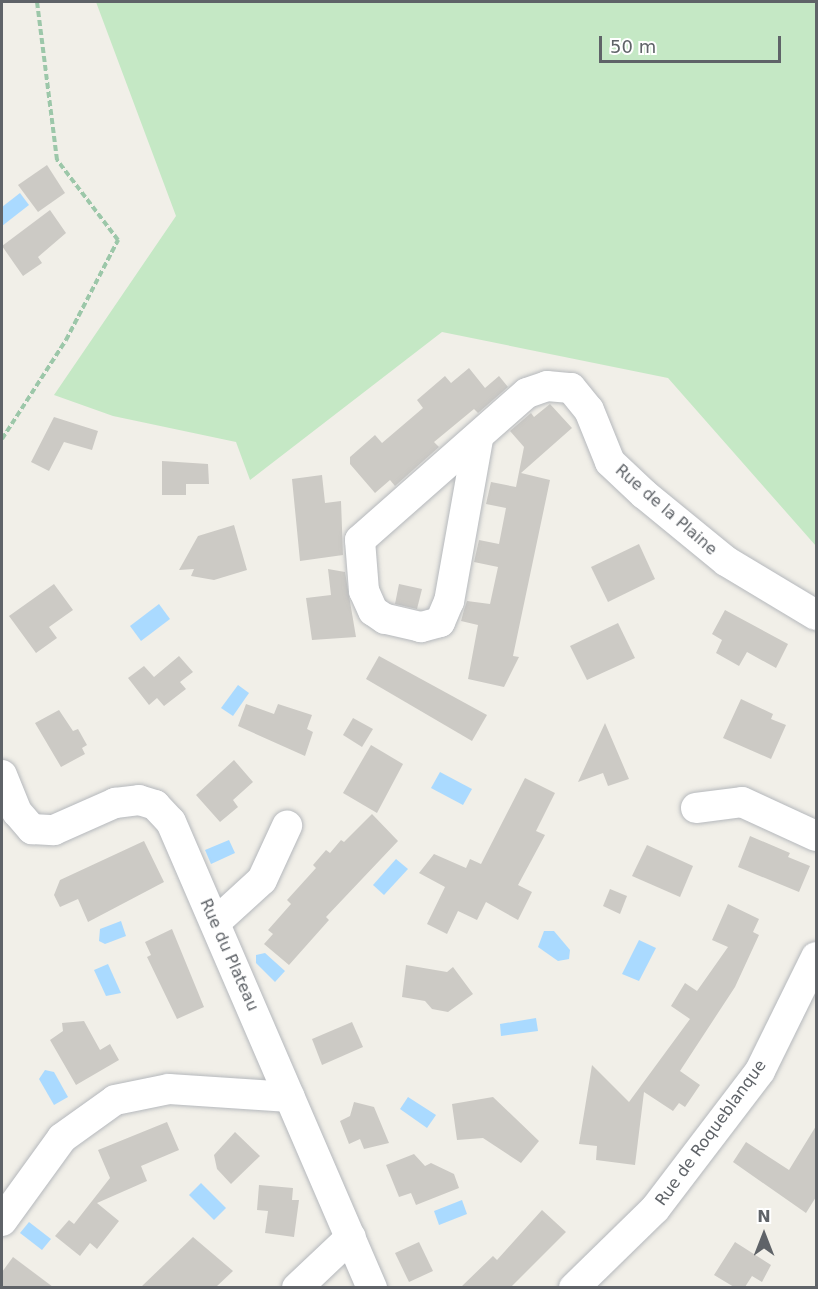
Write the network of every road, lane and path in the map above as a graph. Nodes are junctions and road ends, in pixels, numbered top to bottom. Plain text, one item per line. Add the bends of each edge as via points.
1 (36, 2) edge
2 (2, 439) edge
3 (478, 439) junction
4 (816, 615) edge
5 (2, 775) edge
6 (696, 808) dead end
7 (287, 826) dead end
8 (816, 836) edge
9 (216, 922) junction
10 (816, 957) edge
11 (290, 1097) junction
12 (2, 1221) edge
13 (351, 1237) junction
14 (297, 1287) edge
15 (372, 1287) edge
16 (574, 1287) edge

1 - 2 path via 57,160 118,240 66,340
3 - 3 street via 449,601 440,622 421,627 385,619 373,611 364,591 360,540
3 - 4 street, Rue de la Plaine via 527,393 547,386 571,388 589,410 610,462 644,494 726,561
5 - 9 street, Rue du Plateau via 17,812 32,829 54,830 115,802 139,800 155,805 171,822
6 - 8 street via 742,802
7 - 9 street via 262,880
9 - 11 street, Rue du Plateau
10 - 16 street, Rue de Roqueblanque via 760,1071 655,1209
11 - 12 street via 169,1089 115,1100 62,1138
11 - 13 street, Rue du Plateau
13 - 14 street
13 - 15 street, Rue du Plateau

